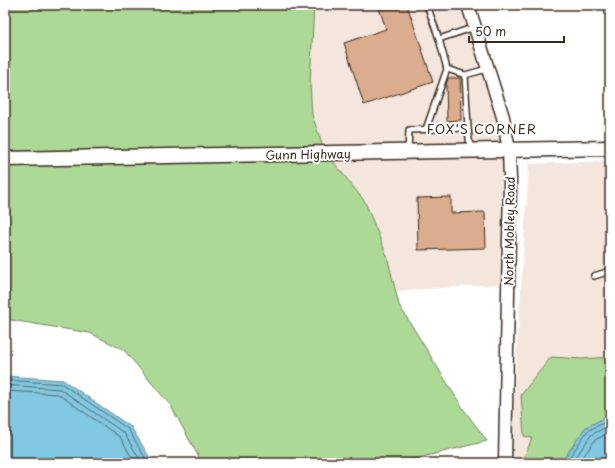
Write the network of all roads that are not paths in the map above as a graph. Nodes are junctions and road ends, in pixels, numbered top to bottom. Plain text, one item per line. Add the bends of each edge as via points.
1 (427, 5) edge
2 (468, 5) edge
3 (475, 27) junction
4 (438, 39) junction
5 (447, 69) junction
6 (488, 69) junction
7 (466, 75) junction
8 (468, 128) junction
9 (426, 129) junction
10 (610, 148) edge
11 (509, 150) junction
12 (470, 151) junction
13 (408, 152) junction
14 (5, 160) edge
15 (610, 271) edge
16 (594, 276) dead end
17 (505, 463) edge

1 - 4 lane
2 - 3 street, North Mobley Road
3 - 4 lane
3 - 6 street, North Mobley Road
4 - 5 lane
5 - 7 lane
5 - 9 lane
6 - 7 lane
6 - 11 street, North Mobley Road via 503,117
7 - 8 lane
8 - 9 lane
8 - 12 lane
9 - 13 lane via 409,130
10 - 11 main road, Gunn Highway
11 - 12 main road, Gunn Highway
11 - 17 street, North Mobley Road
12 - 13 main road, Gunn Highway
13 - 14 main road, Gunn Highway
15 - 16 lane

